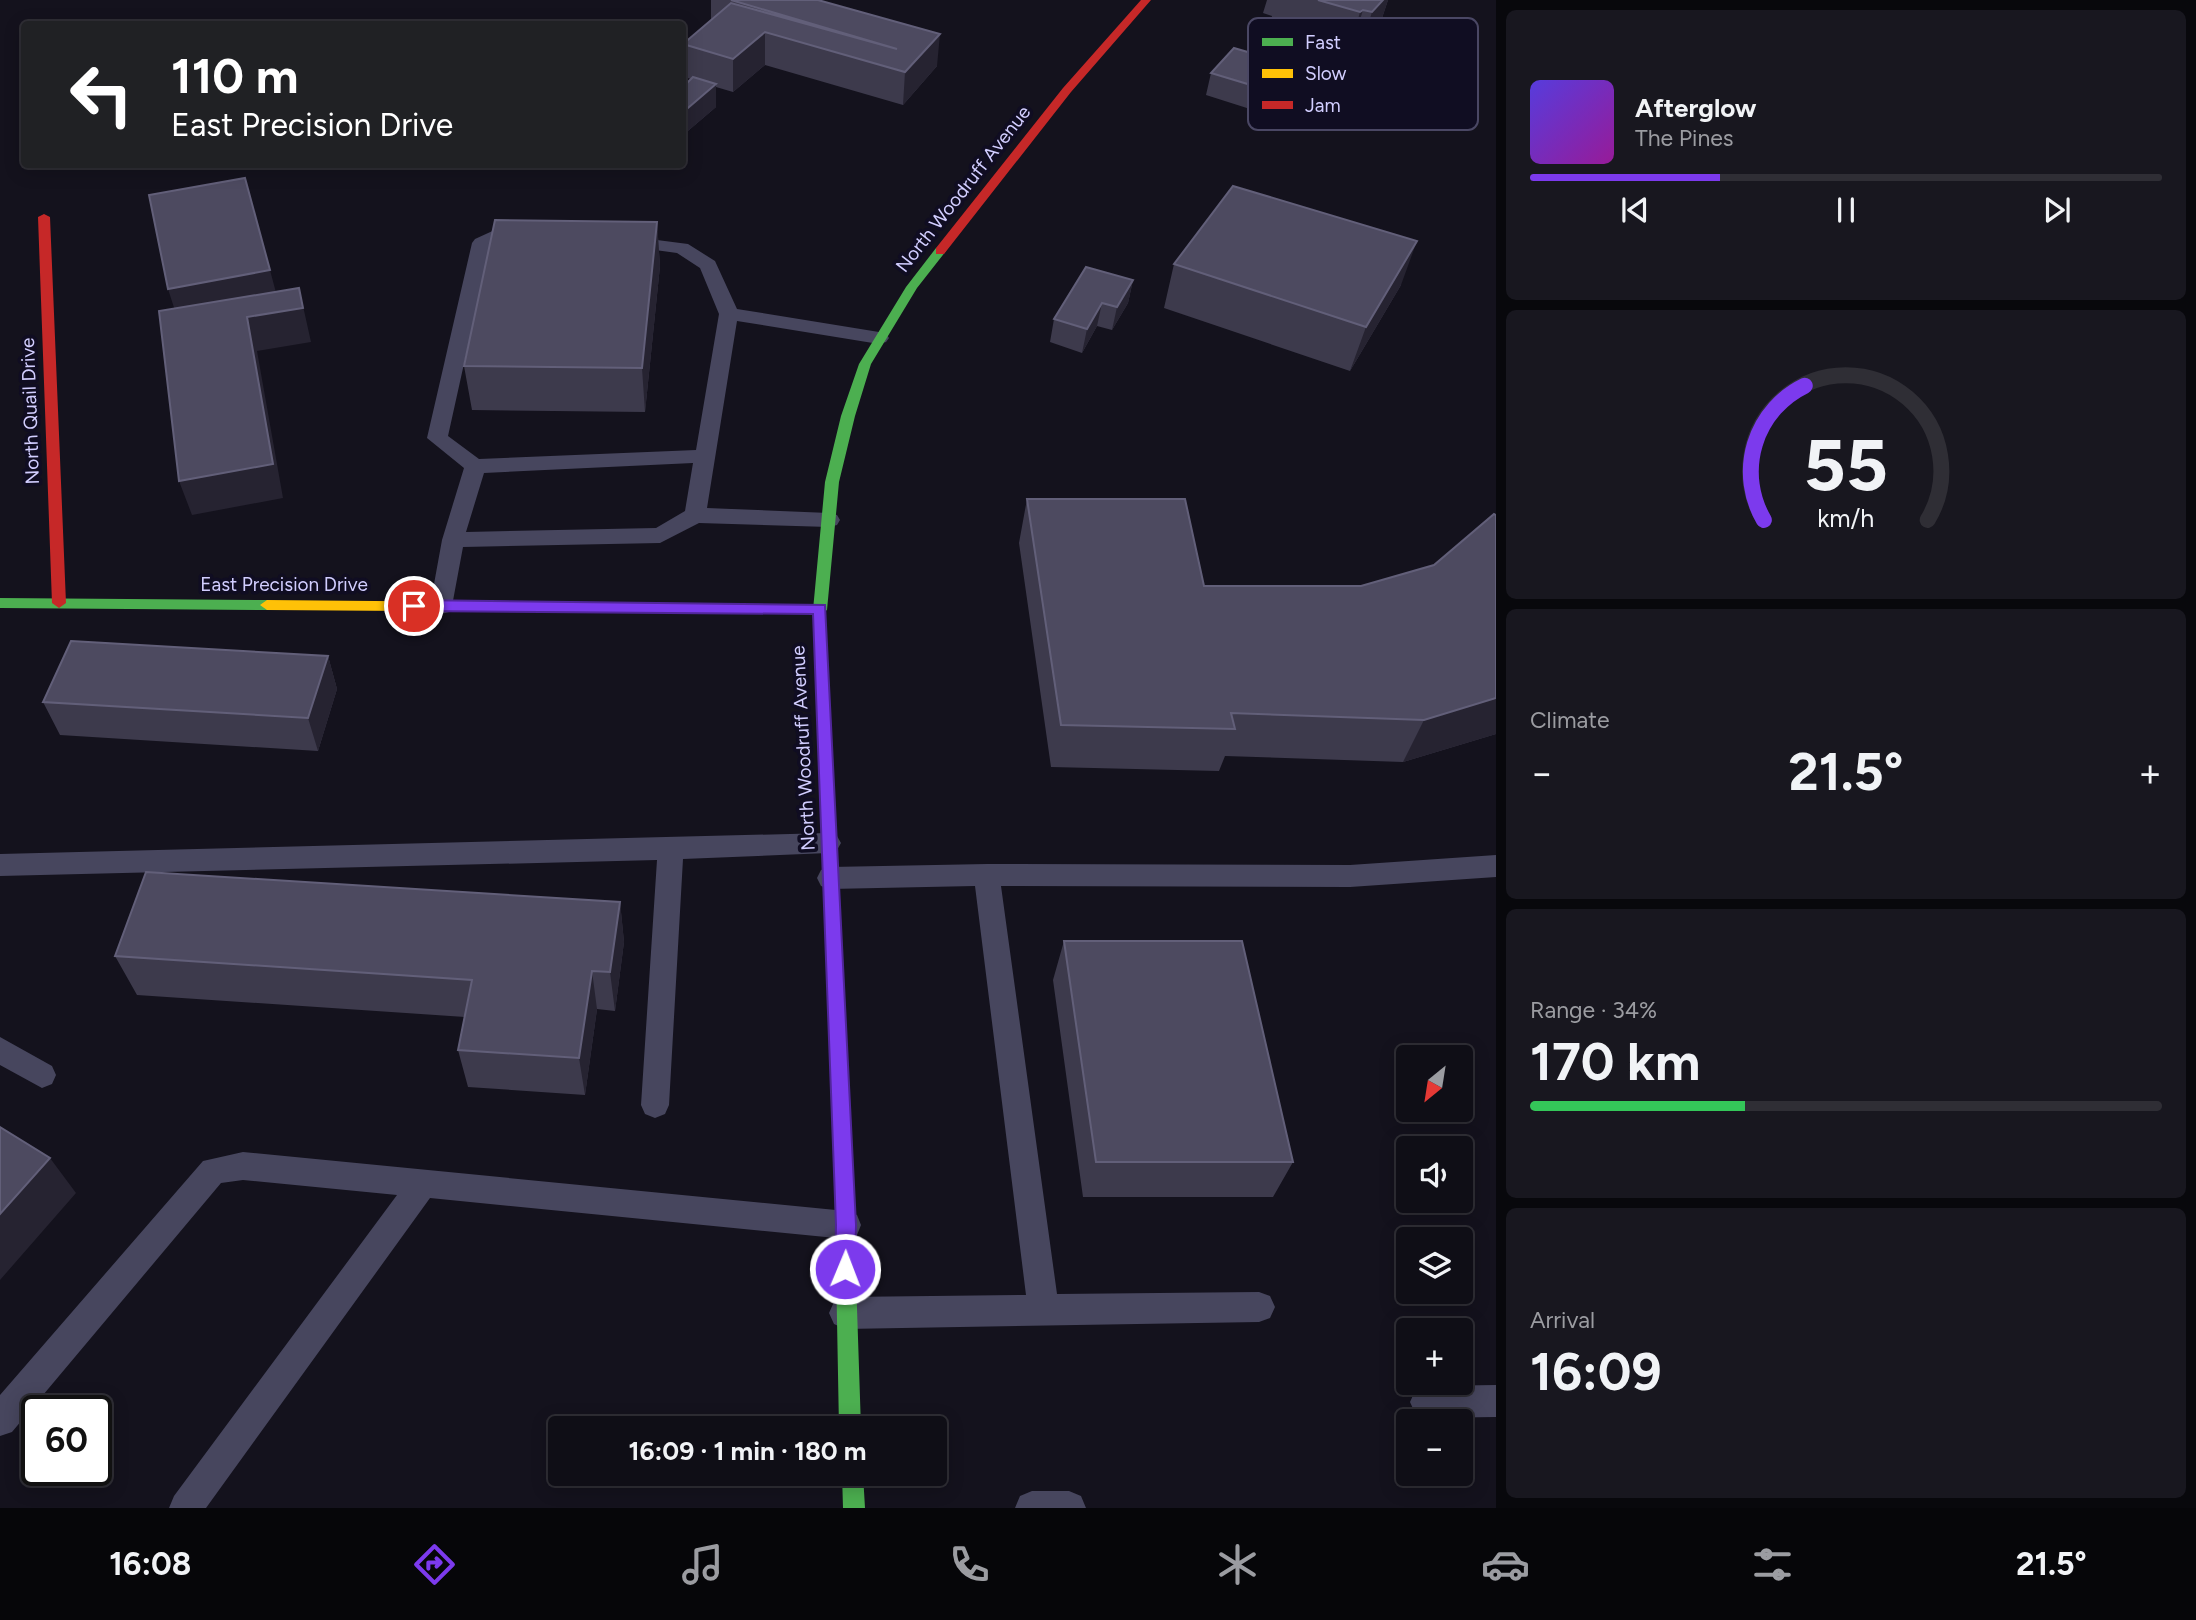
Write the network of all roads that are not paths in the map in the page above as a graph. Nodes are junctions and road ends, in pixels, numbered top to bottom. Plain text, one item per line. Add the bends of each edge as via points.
1 (1146, 0) edge
2 (44, 217) dead end
3 (538, 230) edge
4 (603, 238) edge
5 (729, 314) junction
6 (879, 338) junction
7 (706, 456) junction
8 (475, 466) junction
9 (695, 515) junction
10 (829, 520) junction
11 (453, 540) junction
12 (0, 603) edge
13 (59, 603) junction
14 (441, 606) junction
15 (820, 609) junction
16 (828, 843) junction
17 (671, 849) junction
18 (0, 865) edge
19 (1496, 866) edge
20 (987, 874) junction
21 (830, 878) junction
22 (0, 1051) edge
23 (42, 1075) dead end
24 (655, 1105) dead end
25 (423, 1184) junction
26 (846, 1225) junction
27 (1259, 1307) dead end
28 (1043, 1310) junction
29 (845, 1313) junction
30 (1496, 1401) edge
31 (1426, 1402) dead end
32 (849, 1416) edge
33 (0, 1420) edge
34 (853, 1486) edge
35 (186, 1508) edge
36 (854, 1508) edge
37 (1032, 1508) edge
38 (1040, 1508) edge
39 (1069, 1508) edge

1 - 6 main road, North Woodruff Avenue via 1067,90 912,286
2 - 13 main road, North Quail Drive
3 - 8 lane via 512,227 481,243 437,438
4 - 5 lane via 682,248 708,265
5 - 6 lane
5 - 7 lane
6 - 10 main road, North Woodruff Avenue via 848,416 832,482
7 - 8 lane
7 - 9 lane
8 - 11 lane
9 - 10 lane
9 - 11 lane via 660,535
10 - 15 main road, North Woodruff Avenue
11 - 14 lane
12 - 13 main road, East Precision Drive
13 - 14 main road, East Precision Drive
14 - 15 main road, East Precision Drive
15 - 16 main road, North Woodruff Avenue
16 - 17 lane
16 - 21 main road, North Woodruff Avenue
17 - 18 lane
17 - 24 lane
19 - 20 lane via 1350,876
20 - 21 lane
20 - 28 lane
21 - 26 main road, North Woodruff Avenue
22 - 23 lane
25 - 26 lane
25 - 33 lane via 243,1166 213,1171
25 - 35 lane
26 - 29 main road, North Woodruff Avenue
27 - 28 lane
28 - 29 lane
29 - 32 main road, North Woodruff Avenue
30 - 31 lane
34 - 36 main road
37 - 38 lane
38 - 39 lane

